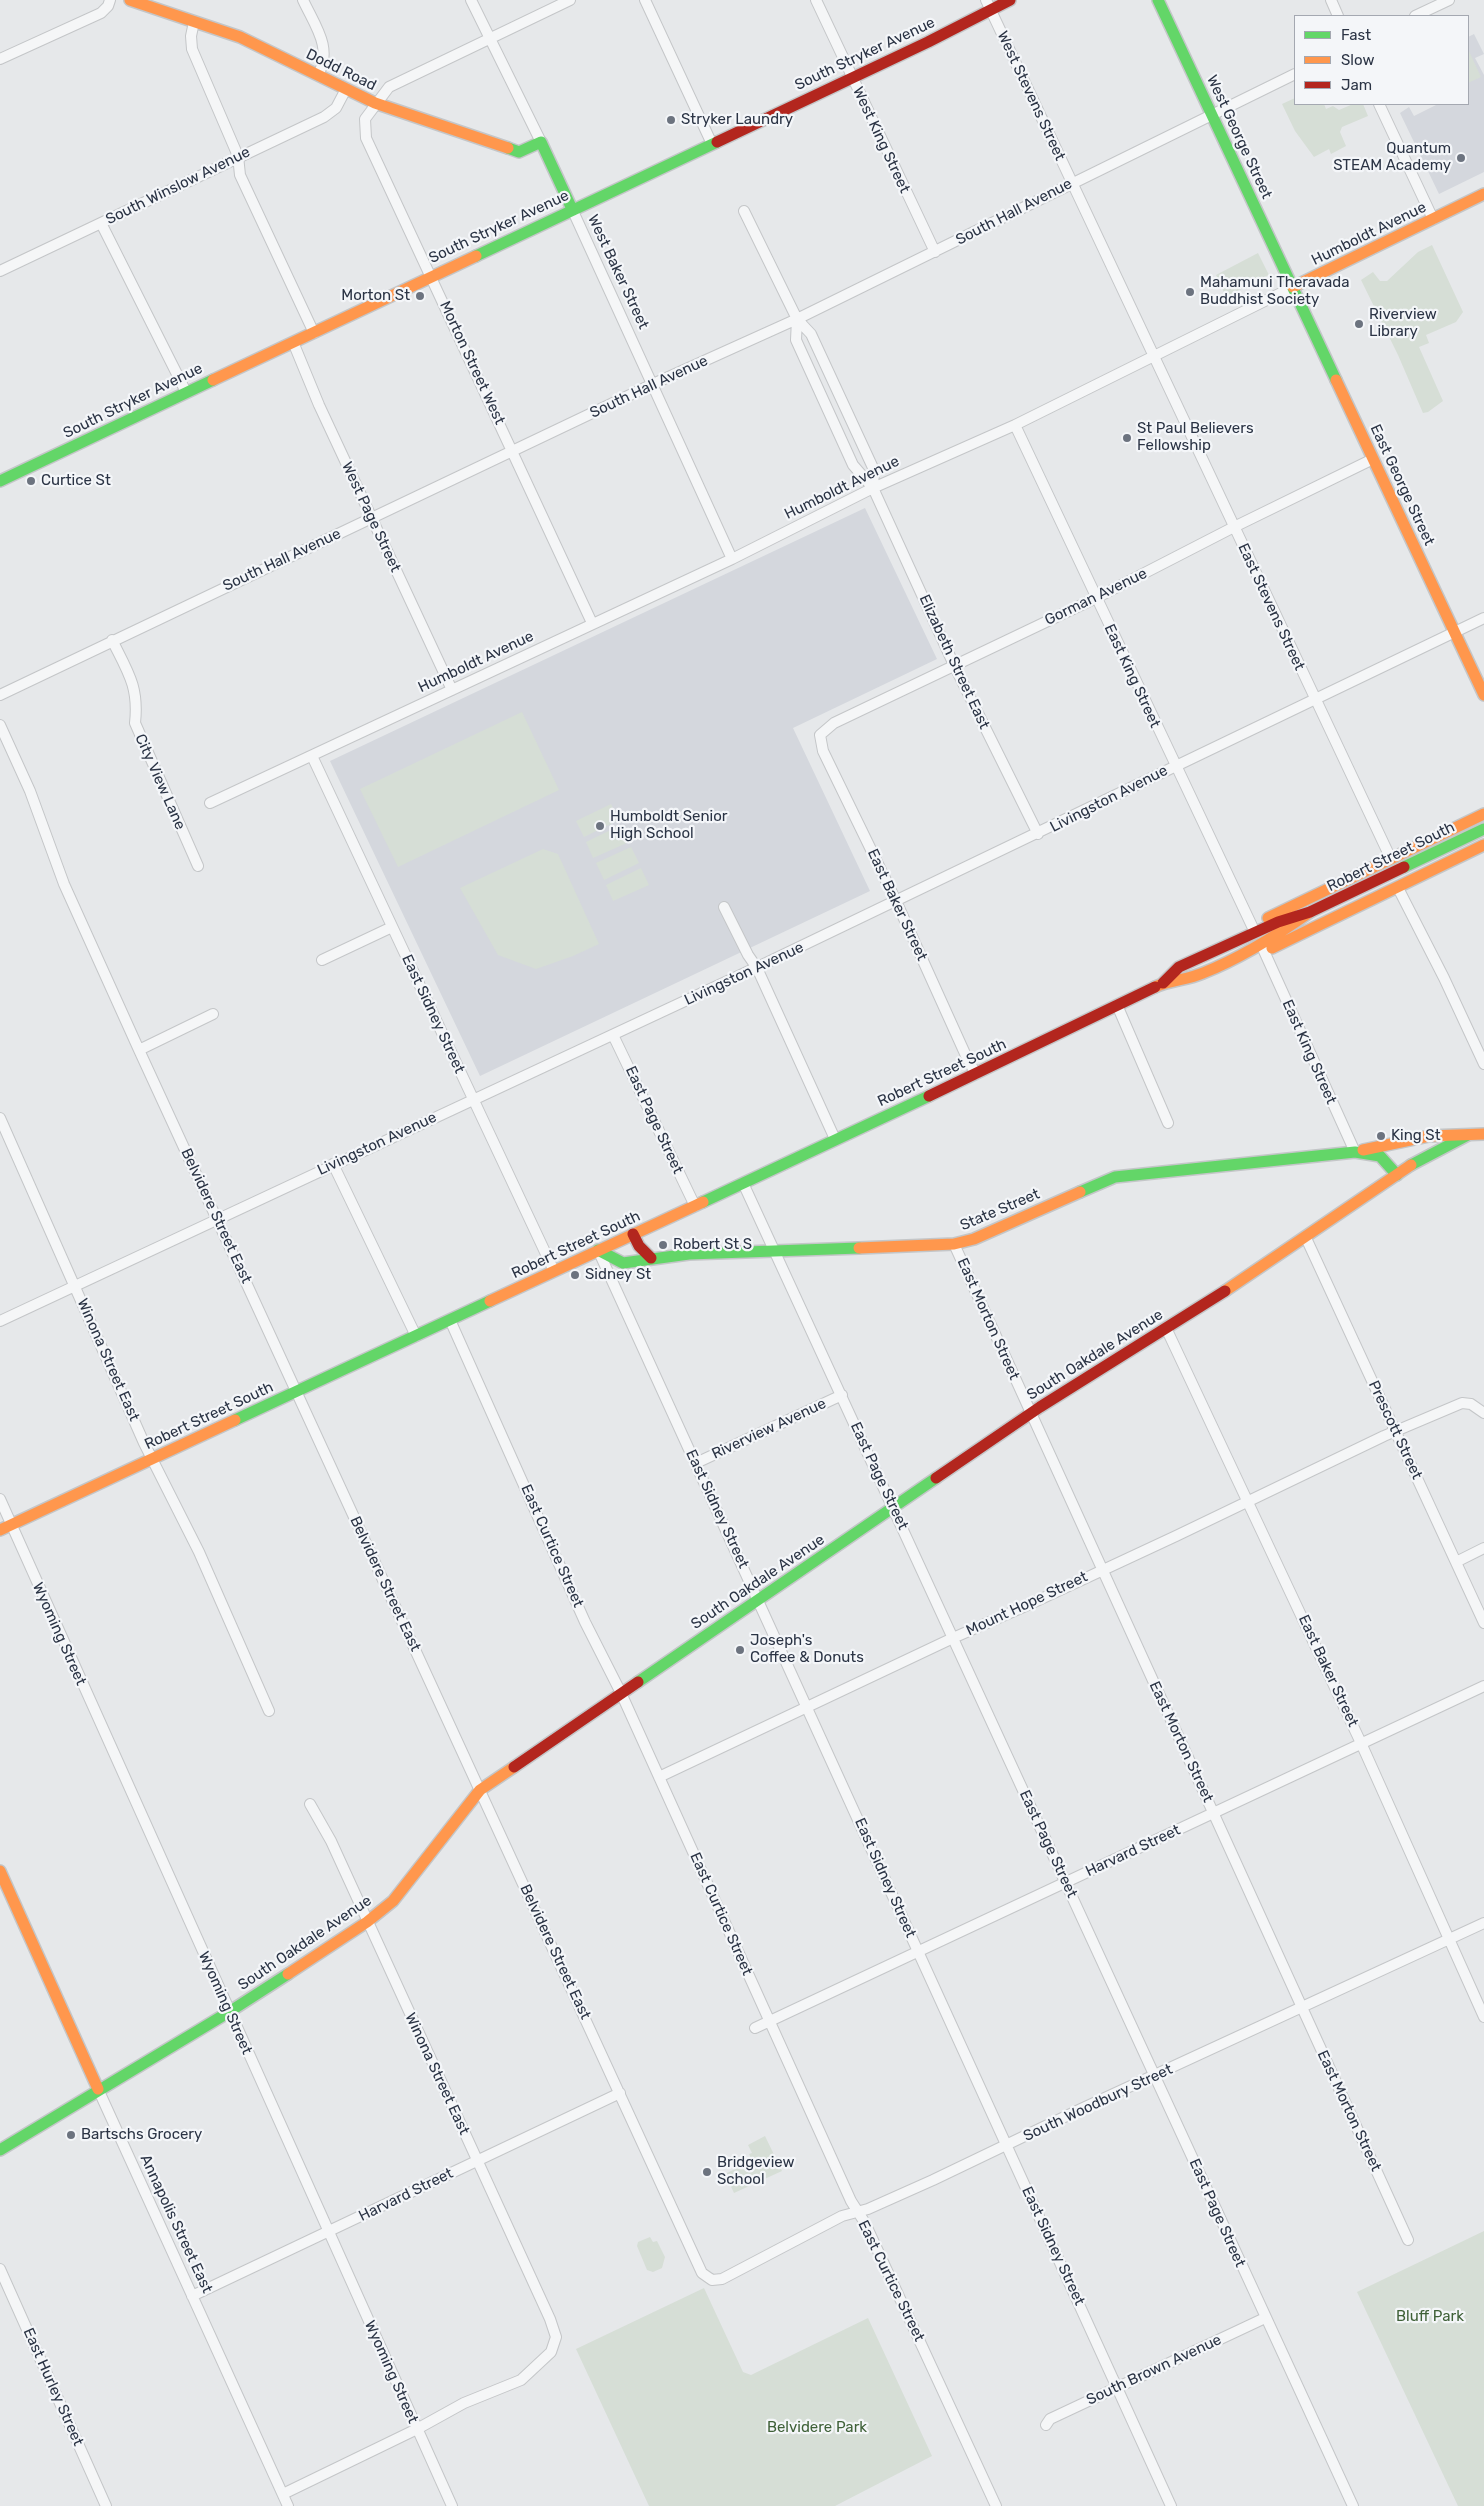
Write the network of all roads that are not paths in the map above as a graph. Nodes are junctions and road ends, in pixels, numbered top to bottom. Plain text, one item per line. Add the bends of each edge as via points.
1 (110, 0) edge
2 (130, 0) edge
3 (303, 0) edge
4 (472, 0) edge
5 (570, 0) edge
6 (645, 0) edge
7 (816, 0) edge
8 (1010, 0) edge
9 (1158, 0) edge
10 (1331, 0) edge
11 (1448, 0) edge
12 (156, 4) edge
13 (988, 5) edge
14 (1338, 15) edge
15 (1417, 15) edge
16 (194, 22) junction
17 (490, 39) junction
18 (0, 59) edge
19 (1294, 74) edge
20 (318, 75) junction
21 (852, 77) junction
22 (346, 89) junction
23 (375, 103) junction
24 (1379, 105) edge
25 (1212, 114) junction
26 (541, 142) junction
27 (712, 144) junction
28 (238, 156) junction
29 (1072, 182) junction
30 (1484, 194) edge
31 (572, 209) junction
32 (744, 211) dead end
33 (1433, 219) junction
34 (101, 223) junction
35 (935, 252) junction
36 (0, 271) edge
37 (432, 275) junction
38 (1293, 287) junction
39 (797, 319) junction
40 (314, 332) junction
41 (293, 342) junction
42 (1153, 355) junction
43 (653, 384) junction
44 (186, 392) junction
45 (1015, 425) junction
46 (513, 451) junction
47 (1373, 458) junction
48 (0, 481) edge
49 (873, 488) junction
50 (372, 517) junction
51 (1234, 527) junction
52 (732, 559) junction
53 (1096, 598) junction
54 (1484, 618) edge
55 (592, 623) junction
56 (1454, 632) junction
57 (112, 640) junction
58 (954, 665) junction
59 (452, 690) junction
60 (0, 695) edge
61 (1484, 695) edge
62 (1314, 699) junction
63 (0, 725) edge
64 (820, 735) joint
65 (312, 756) junction
66 (1174, 766) junction
67 (210, 803) dead end
68 (1484, 814) edge
69 (1484, 829) edge
70 (1038, 834) junction
71 (1484, 845) edge
72 (1391, 859) junction
73 (198, 866) dead end
74 (1398, 888) junction
75 (896, 901) junction
76 (724, 906) dead end
77 (1310, 912) junction
78 (1252, 926) junction
79 (392, 927) junction
80 (1230, 943) junction
81 (1264, 951) junction
82 (1238, 957) junction
83 (322, 960) dead end
84 (757, 968) junction
85 (1163, 984) junction
86 (1117, 1005) junction
87 (213, 1014) dead end
88 (613, 1035) junction
89 (139, 1050) junction
90 (1484, 1064) edge
91 (976, 1074) junction
92 (473, 1099) junction
93 (0, 1118) edge
94 (1168, 1123) dead end
95 (1484, 1134) edge
96 (1468, 1135) junction
97 (835, 1139) junction
98 (1355, 1152) junction
99 (333, 1164) junction
100 (1397, 1175) junction
101 (743, 1183) junction
102 (695, 1206) junction
103 (218, 1218) junction
104 (633, 1234) junction
105 (1306, 1238) junction
106 (954, 1244) junction
107 (598, 1250) junction
108 (775, 1252) junction
109 (651, 1258) junction
110 (554, 1271) junction
111 (75, 1285) junction
112 (450, 1320) junction
113 (0, 1321) edge
114 (1166, 1328) junction
115 (416, 1336) junction
116 (297, 1392) junction
117 (842, 1394) junction
118 (1484, 1412) edge
119 (1031, 1413) junction
120 (1397, 1432) junction
121 (152, 1459) junction
122 (696, 1463) junction
123 (0, 1499) edge
124 (1248, 1500) junction
125 (894, 1507) junction
126 (5, 1527) edge
127 (1484, 1548) edge
128 (1456, 1562) junction
129 (1102, 1569) junction
130 (758, 1600) junction
131 (1484, 1623) edge
132 (953, 1638) junction
133 (1484, 1686) edge
134 (621, 1692) junction
135 (808, 1707) junction
136 (269, 1711) dead end
137 (1361, 1743) junction
138 (659, 1777) junction
139 (480, 1790) junction
140 (310, 1804) dead end
141 (1214, 1813) junction
142 (0, 1871) edge
143 (1066, 1882) junction
144 (367, 1922) junction
145 (1484, 1923) edge
146 (1449, 1939) junction
147 (918, 1952) junction
148 (1301, 2007) junction
149 (229, 2012) junction
150 (1484, 2017) edge
151 (769, 2020) junction
152 (756, 2028) dead end
153 (1154, 2077) junction
154 (98, 2089) junction
155 (620, 2093) junction
156 (1006, 2145) junction
157 (0, 2150) edge
158 (477, 2160) junction
159 (856, 2211) junction
160 (329, 2233) junction
161 (1408, 2240) dead end
162 (0, 2269) edge
163 (712, 2280) joint
164 (192, 2296) junction
165 (1265, 2318) junction
166 (1117, 2386) junction
167 (1046, 2425) dead end
168 (417, 2429) junction
169 (283, 2494) junction
170 (106, 2506) edge
171 (288, 2506) edge
172 (452, 2506) edge
173 (996, 2506) edge
174 (1171, 2506) edge
175 (1353, 2506) edge

1 - 18 street via 101,13
2 - 12 street, Dodd Road
3 - 20 street via 324,46 325,63
4 - 17 street, West Baker Street
5 - 17 street
6 - 27 street
7 - 21 street, West King Street
8 - 13 street, South Stryker Avenue
9 - 25 street, West George Street
10 - 14 street
11 - 15 street
12 - 16 street, Dodd Road
13 - 21 street, South Stryker Avenue
13 - 29 street, West Stevens Street
16 - 20 street, Dodd Road via 240,37
16 - 28 street via 192,49
17 - 23 street via 389,87
17 - 26 street, West Baker Street
19 - 25 street, South Hall Avenue
20 - 22 street, Dodd Road
21 - 27 street, South Stryker Avenue
21 - 35 street, West King Street
22 - 23 street, Dodd Road
22 - 28 street, South Winslow Avenue via 336,108 324,117
23 - 26 street, Dodd Road via 519,152
23 - 37 street, Morton Street West via 365,119 366,138
24 - 33 street
25 - 29 street, South Hall Avenue
25 - 38 street, West George Street
26 - 31 street, West Baker Street
27 - 31 street, South Stryker Avenue
28 - 34 street, South Winslow Avenue
28 - 40 street via 240,175
29 - 35 street, South Hall Avenue
29 - 42 street, West Stevens Street
30 - 33 street, Humboldt Avenue
31 - 37 street, South Stryker Avenue
31 - 43 street, West Baker Street
32 - 39 street, Elizabeth Street East
33 - 38 street, Humboldt Avenue
34 - 36 street, South Winslow Avenue
34 - 44 street
35 - 39 street, South Hall Avenue
37 - 40 street, South Stryker Avenue
37 - 46 street, Morton Street West
38 - 42 street, Humboldt Avenue
38 - 47 street, East George Street
39 - 43 street, South Hall Avenue
39 - 49 street, Elizabeth Street East via 811,334 874,470
39 - 49 street, Elizabeth Street East via 799,348 853,465
40 - 41 street, South Stryker Avenue
41 - 44 street, South Stryker Avenue
41 - 50 street, West Page Street
42 - 45 street, Humboldt Avenue
42 - 51 street, East Stevens Street
43 - 46 street, South Hall Avenue
43 - 52 street, West Baker Street
44 - 48 street, South Stryker Avenue
45 - 49 street, Humboldt Avenue
45 - 53 street, East King Street
46 - 50 street, South Hall Avenue
46 - 55 street, Morton Street West
47 - 51 street, Gorman Avenue
47 - 56 street, East George Street
49 - 52 street, Humboldt Avenue
49 - 58 street, Elizabeth Street East
50 - 57 street, South Hall Avenue
50 - 59 street, West Page Street
51 - 53 street, Gorman Avenue
51 - 62 street, East Stevens Street
52 - 55 street, Humboldt Avenue
53 - 58 street, Gorman Avenue
53 - 66 street, East King Street
54 - 56 street, Livingston Avenue
55 - 59 street, Humboldt Avenue
56 - 61 street, East George Street
56 - 62 street, Livingston Avenue
57 - 60 street, South Hall Avenue
57 - 73 street, City View Lane via 134,686 137,701 135,723
58 - 64 street, Gorman Avenue via 834,723
58 - 70 street, Elizabeth Street East
59 - 65 street, Humboldt Avenue
62 - 66 street, Livingston Avenue
62 - 72 street, East Stevens Street
63 - 89 street, Belvidere Street East via 30,790 64,884
64 - 75 street, East Baker Street via 823,751
65 - 67 street, Humboldt Avenue
65 - 79 street, East Sidney Street
66 - 70 street, Livingston Avenue
66 - 78 street, East King Street
68 - 72 street
69 - 77 street, Robert Street South
70 - 75 street, Livingston Avenue
71 - 74 street
72 - 78 street
74 - 81 street
74 - 90 street
75 - 84 street, Livingston Avenue
75 - 91 street, East Baker Street
76 - 84 street
77 - 80 street, Robert Street South
77 - 82 street, Robert Street South
78 - 80 street
79 - 83 street
79 - 92 street, East Sidney Street
80 - 85 street, Robert Street South via 1177,968
81 - 82 street
81 - 98 street, East King Street
82 - 85 street, Robert Street South via 1188,980
84 - 88 street, Livingston Avenue
84 - 97 street
85 - 86 street, Robert Street South
86 - 91 street, Robert Street South
86 - 94 street
87 - 89 street
88 - 92 street, Livingston Avenue
88 - 102 street, East Page Street
89 - 103 street, Belvidere Street East
91 - 97 street, Robert Street South
92 - 99 street, Livingston Avenue
92 - 110 street, East Sidney Street
93 - 111 street, Winona Street East
95 - 96 street, State Street
96 - 98 street, State Street via 1429,1136
96 - 100 street, South Oakdale Avenue via 1436,1150
97 - 101 street, Robert Street South
98 - 100 street, State Street via 1380,1156
98 - 106 street, State Street via 1115,1177 974,1239
99 - 103 street, Livingston Avenue
99 - 115 street
100 - 105 street, South Oakdale Avenue
101 - 102 street, Robert Street South
101 - 108 street, East Page Street
102 - 104 street, Robert Street South
103 - 111 street, Livingston Avenue
103 - 116 street, Belvidere Street East
104 - 107 street, Robert Street South
104 - 109 street
105 - 114 street, South Oakdale Avenue
105 - 120 street, Prescott Street
106 - 108 street, State Street
106 - 119 street, East Morton Street
107 - 109 street, State Street via 623,1263
107 - 110 street, Robert Street South
107 - 122 street, East Sidney Street
108 - 109 street, State Street
108 - 117 street, East Page Street
110 - 112 street, Robert Street South
111 - 113 street, Livingston Avenue
111 - 121 street, Winona Street East
112 - 115 street, Robert Street South
112 - 134 street, East Curtice Street via 585,1622
114 - 119 street, South Oakdale Avenue
114 - 124 street, East Baker Street
115 - 116 street, Robert Street South
116 - 121 street, Robert Street South
116 - 139 street, Belvidere Street East
117 - 122 street, Riverview Avenue
117 - 125 street, East Page Street
118 - 120 street, Mount Hope Street via 1462,1403
119 - 125 street, South Oakdale Avenue
119 - 129 street, East Morton Street
120 - 124 street, Mount Hope Street
120 - 128 street, Prescott Street
121 - 126 street, Robert Street South
121 - 136 street, Winona Street East via 198,1552
122 - 130 street, East Sidney Street
123 - 126 street, Wyoming Street
124 - 129 street, Mount Hope Street
124 - 137 street, East Baker Street
125 - 130 street, South Oakdale Avenue
125 - 132 street, East Page Street
126 - 149 street, Wyoming Street
127 - 128 street
128 - 131 street, Prescott Street
129 - 132 street, Mount Hope Street
129 - 141 street, East Morton Street
130 - 134 street, South Oakdale Avenue
130 - 135 street, East Sidney Street
132 - 135 street, Mount Hope Street
132 - 143 street, East Page Street
133 - 137 street, Harvard Street
134 - 138 street, East Curtice Street
134 - 139 street, South Oakdale Avenue
135 - 138 street, Mount Hope Street
135 - 147 street, East Sidney Street
137 - 141 street, Harvard Street
137 - 146 street, East Baker Street
138 - 151 street, East Curtice Street
139 - 144 street, South Oakdale Avenue via 393,1901
139 - 155 street, Belvidere Street East
140 - 144 street, Winona Street East via 331,1841
141 - 143 street, Harvard Street
141 - 148 street, East Morton Street
142 - 154 street, Annapolis Street East
143 - 147 street, Harvard Street
143 - 153 street, East Page Street
144 - 149 street, South Oakdale Avenue
144 - 158 street, Winona Street East
145 - 146 street, South Woodbury Street
146 - 148 street, South Woodbury Street
146 - 150 street, East Baker Street
147 - 151 street, Harvard Street
147 - 156 street, East Sidney Street
148 - 153 street, South Woodbury Street
148 - 161 street, East Morton Street
149 - 154 street, South Oakdale Avenue
149 - 160 street, Wyoming Street
151 - 152 street, Harvard Street
151 - 159 street, East Curtice Street
153 - 156 street, South Woodbury Street
153 - 165 street, East Page Street
154 - 157 street, South Oakdale Avenue
154 - 164 street, Annapolis Street East
155 - 158 street, Harvard Street
155 - 163 street, Belvidere Street East via 702,2273
156 - 159 street, South Woodbury Street via 868,2209
156 - 166 street, East Sidney Street
158 - 160 street, Harvard Street
158 - 168 street, Winona Street East via 550,2319 556,2337 554,2346 550,2354 521,2380 464,2402
159 - 163 street, South Woodbury Street via 722,2279
159 - 173 street, East Curtice Street via 865,2223
160 - 164 street, Harvard Street
160 - 168 street, Wyoming Street
162 - 170 street, East Hurley Street
164 - 169 street, Annapolis Street East
165 - 166 street, South Brown Avenue
165 - 175 street, East Page Street
166 - 167 street, South Brown Avenue via 1050,2419
166 - 174 street, East Sidney Street
168 - 169 street
168 - 172 street, Wyoming Street
169 - 171 street, Annapolis Street East

